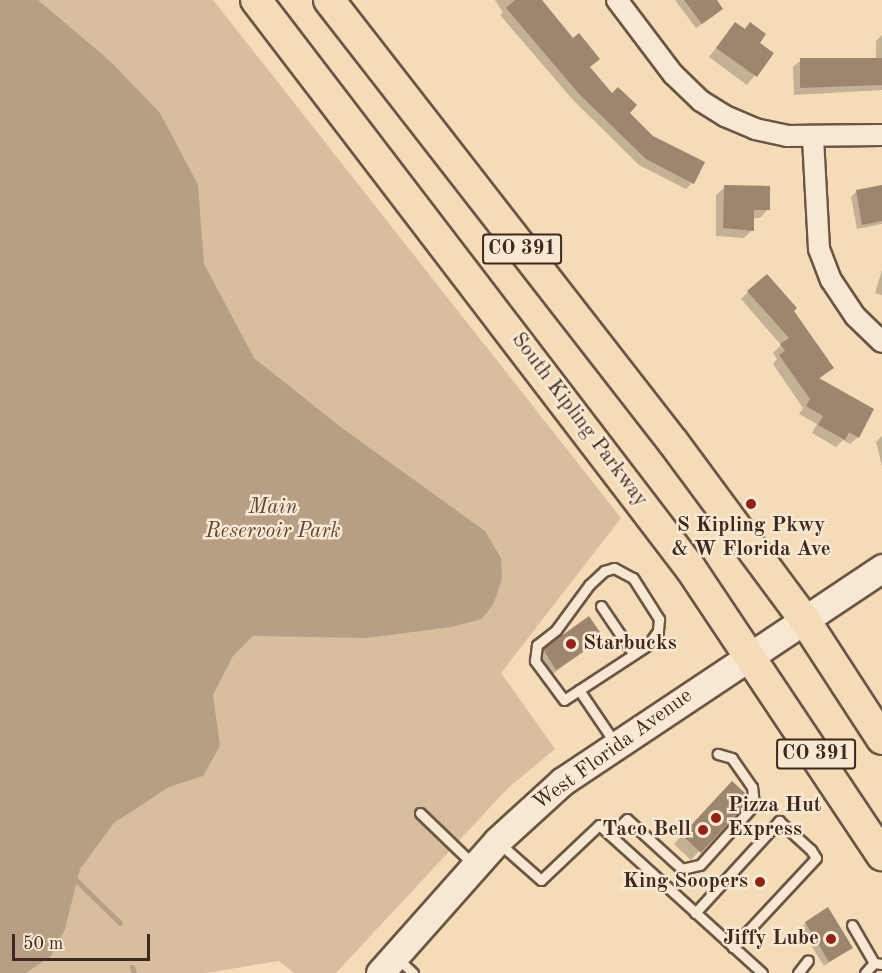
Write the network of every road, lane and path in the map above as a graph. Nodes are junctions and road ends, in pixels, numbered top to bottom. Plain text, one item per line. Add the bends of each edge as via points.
1 (256, 0) edge
2 (330, 0) edge
3 (617, 0) edge
4 (882, 135) edge
5 (813, 138) junction
6 (882, 342) edge
7 (882, 568) edge
8 (601, 606) dead end
9 (804, 619) junction
10 (632, 652) junction
11 (750, 654) junction
12 (579, 690) junction
13 (882, 739) edge
14 (615, 743) junction
15 (718, 754) dead end
16 (420, 813) dead end
17 (610, 835) junction
18 (497, 841) junction
19 (882, 855) edge
20 (474, 865) junction
21 (695, 913) junction
22 (852, 925) dead end
23 (733, 947) junction
24 (808, 960) dead end
25 (878, 964) edge
26 (396, 967) edge
27 (762, 973) edge
28 (798, 973) edge
29 (865, 973) edge

1 - 11 main road, South Kipling Parkway / CO 391 via 606,456
2 - 9 main road, CO 391
3 - 5 street via 673,74 701,101 747,127
4 - 5 street
5 - 6 street via 819,249 831,280 855,316
7 - 9 street, West Florida Avenue
8 - 10 lane
9 - 11 street, West Florida Avenue
9 - 13 main road, CO 391
10 - 12 lane
10 - 12 lane via 648,645 658,631 659,619 633,578 614,568 604,571 589,585 556,630 537,645 535,660 564,700
11 - 14 street, West Florida Avenue
11 - 19 main road, South Kipling Parkway / CO 391
12 - 14 lane
14 - 18 street, West Florida Avenue via 563,781
15 - 17 lane via 732,758 752,787 754,805 700,865 682,869 627,819
16 - 20 lane
17 - 18 lane via 599,825 541,880
17 - 21 lane
18 - 20 street, West Florida Avenue
20 - 26 street, West Florida Avenue
21 - 23 lane
21 - 23 lane via 779,821 816,858
22 - 25 lane
23 - 27 lane
24 - 28 lane
25 - 29 lane

